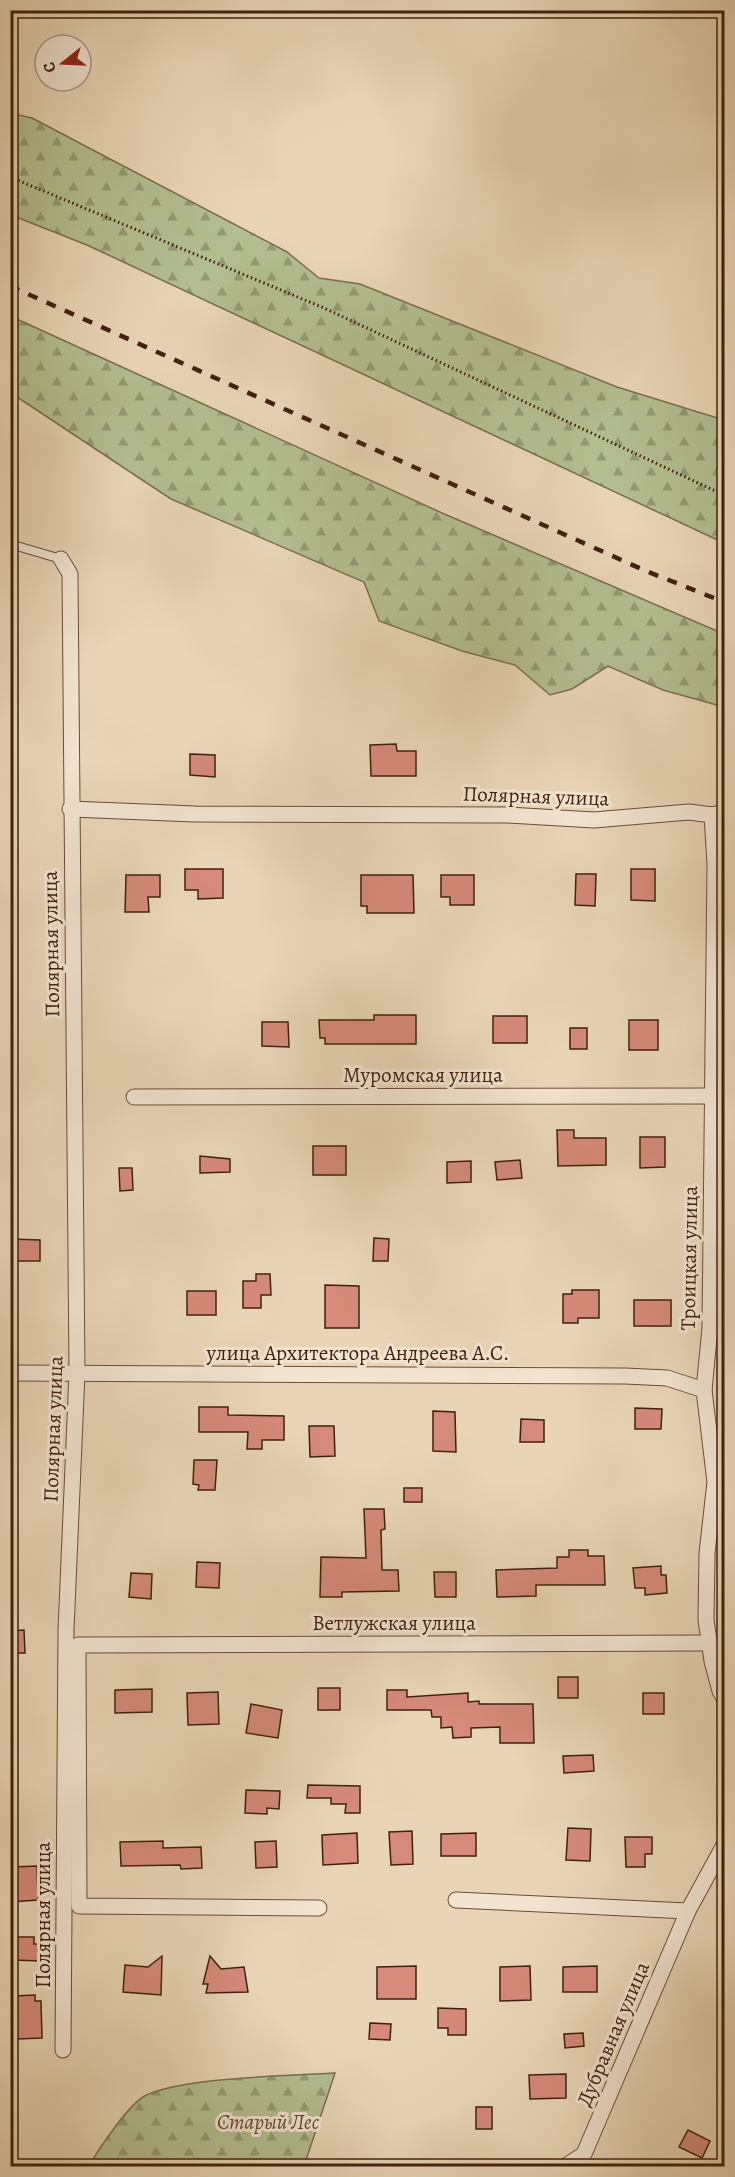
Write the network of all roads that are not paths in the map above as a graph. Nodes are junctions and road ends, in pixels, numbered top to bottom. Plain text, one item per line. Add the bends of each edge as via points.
1 (10, 544) edge
2 (61, 559) joint
3 (70, 809) junction
4 (718, 813) edge
5 (134, 1096) dead end
6 (712, 1096) junction
7 (10, 1373) edge
8 (77, 1373) junction
9 (704, 1390) junction
10 (710, 1643) junction
11 (78, 1645) joint
12 (724, 1698) edge
13 (724, 1845) edge
14 (456, 1900) dead end
15 (319, 1908) dead end
16 (688, 1911) junction
17 (63, 2050) dead end
18 (566, 2166) edge

1 - 2 lane
2 - 3 street, Полярная улица via 69,574
3 - 4 street, Полярная улица via 195,814 507,815 594,820
3 - 8 street, Полярная улица
4 - 6 street, Троицкая улица
5 - 6 street, Муромская улица
6 - 9 street, Троицкая улица via 710,1328
7 - 8 street, улица Архитектора Андреева А.С.
8 - 9 street, улица Архитектора Андреева А.С. via 625,1376 667,1378
8 - 17 street, Полярная улица via 66,1630
9 - 10 street, Троицкая улица via 715,1482 707,1553 706,1620
10 - 11 street, Ветлужская улица
10 - 12 street, Троицкая улица
11 - 15 street, Полярная улица via 79,1906
13 - 16 street, Дубравная улица
14 - 16 street
16 - 18 street, Дубравная улица via 584,2154

